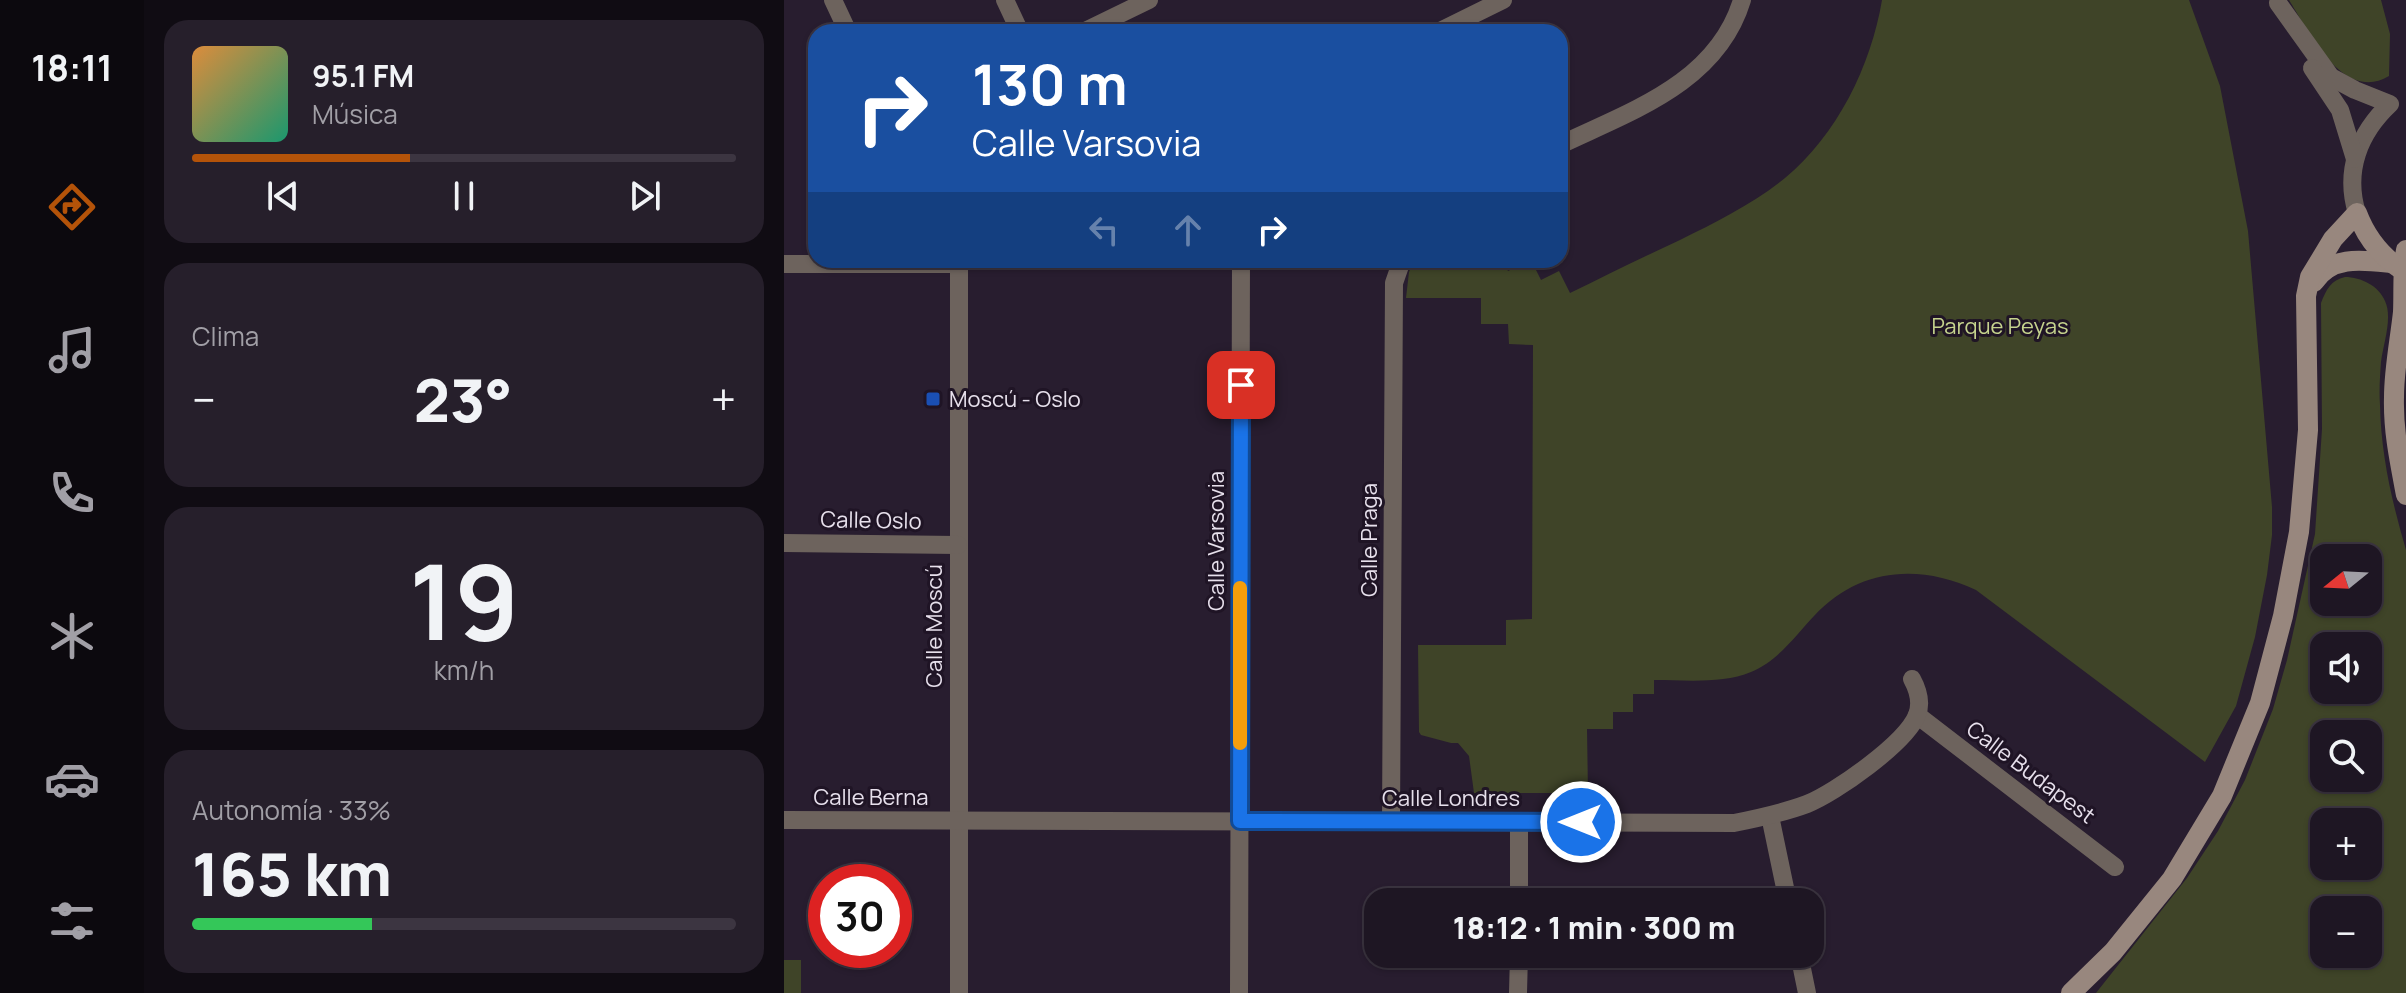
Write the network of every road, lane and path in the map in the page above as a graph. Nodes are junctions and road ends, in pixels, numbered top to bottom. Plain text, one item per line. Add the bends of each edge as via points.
1 (833, 0) edge
2 (1005, 0) edge
3 (1149, 0) edge
4 (1503, 0) edge
5 (1742, 0) edge
6 (2277, 2) edge
7 (844, 24) edge
8 (1016, 24) edge
9 (1100, 24) edge
10 (1454, 24) edge
11 (1568, 141) edge
12 (2355, 159) junction
13 (2357, 213) junction
14 (2400, 261) edge
15 (784, 264) edge
16 (808, 264) edge
17 (962, 268) edge
18 (1241, 268) edge
19 (1399, 268) edge
20 (2306, 296) junction
21 (2406, 495) edge
22 (784, 543) edge
23 (958, 545) junction
24 (1912, 679) dead end
25 (1917, 715) junction
26 (1770, 816) junction
27 (784, 820) edge
28 (958, 821) junction
29 (1240, 821) junction
30 (1391, 821) junction
31 (1519, 822) junction
32 (2115, 867) dead end
33 (1519, 888) edge
34 (1785, 888) edge
35 (1519, 968) edge
36 (1802, 968) edge
37 (959, 993) edge
38 (1239, 993) edge
39 (1518, 993) edge
40 (1807, 993) edge
41 (2071, 993) edge

1 - 7 street
2 - 8 street
3 - 9 street
4 - 10 street
5 - 11 street via 1725,38 1696,72 1650,102
6 - 12 street via 2340,110
6 - 12 street via 2331,77 2390,104 2368,128
12 - 13 street
13 - 14 street via 2370,239
13 - 20 street via 2325,251
14 - 20 street via 2337,263 2320,273
14 - 21 street via 2404,291 2393,396
15 - 16 street
17 - 23 street, Calle Moscú
18 - 29 street, Calle Varsovia
19 - 30 street, Calle Praga via 1394,283
20 - 41 street via 2308,430 2299,532 2260,703 2222,796 2172,879 2113,952
22 - 23 street, Calle Oslo
23 - 28 street, Calle Moscú
24 - 25 street via 1920,698
25 - 26 street, Calle Londres via 1878,759 1842,785
25 - 32 street, Calle Budapest
26 - 31 street, Calle Londres via 1734,823
26 - 34 street
27 - 28 street, Calle Berna
28 - 29 street, Calle Londres
28 - 37 street, Calle Moscú
29 - 30 street, Calle Londres
29 - 38 street, Calle Varsovia
30 - 31 street, Calle Londres
31 - 33 street
35 - 39 street
36 - 40 street

